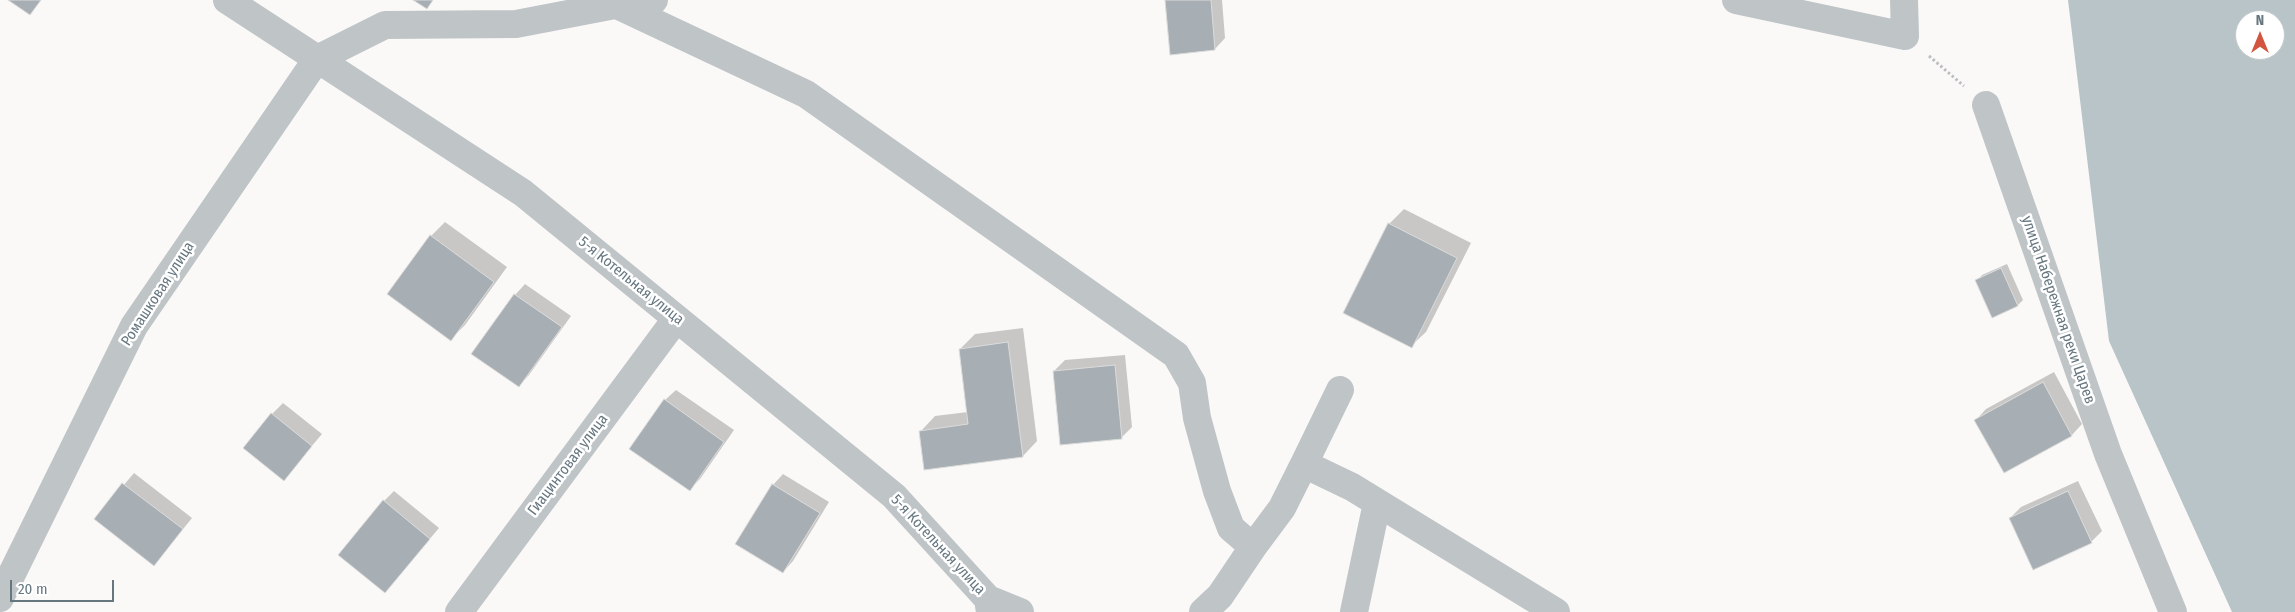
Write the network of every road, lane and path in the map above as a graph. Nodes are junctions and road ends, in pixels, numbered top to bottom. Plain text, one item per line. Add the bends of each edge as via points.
1 (227, 0) edge
2 (654, 0) edge
3 (1736, 0) edge
4 (1904, 0) edge
5 (616, 2) edge
6 (1905, 36) junction
7 (317, 59) junction
8 (1986, 105) joint
9 (676, 319) junction
10 (1340, 390) dead end
11 (1304, 464) junction
12 (1377, 503) junction
13 (1253, 547) junction
14 (0, 598) edge
15 (989, 605) edge
16 (459, 612) edge
17 (1020, 612) edge
18 (1203, 612) edge
19 (1354, 612) edge
20 (1556, 612) edge
21 (2174, 612) edge

1 - 7 street, 5-я Котельная улица
2 - 5 street
3 - 6 street
4 - 6 street
5 - 7 street via 516,24 385,25
5 - 13 street via 806,94 1176,355 1192,383 1197,418 1231,528
6 - 8 path
7 - 9 street, 5-я Котельная улица via 523,193
7 - 14 street, Ромашковая улица via 134,326
8 - 21 street, улица Набережная реки Царев via 2108,454
9 - 15 street, 5-я Котельная улица via 894,496
9 - 16 street, Гиацинтовая улица
10 - 11 street
11 - 12 street
11 - 13 street via 1282,508
12 - 19 street
12 - 20 street
13 - 18 street via 1220,596
15 - 17 street

